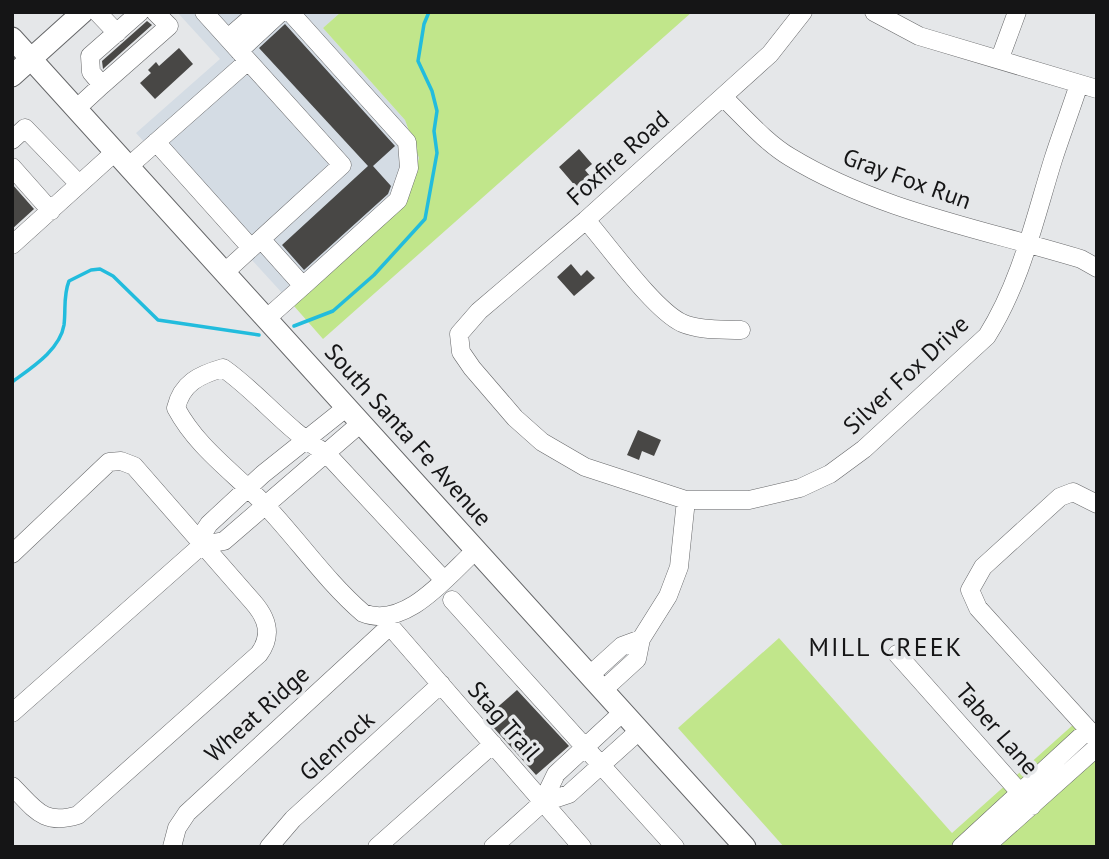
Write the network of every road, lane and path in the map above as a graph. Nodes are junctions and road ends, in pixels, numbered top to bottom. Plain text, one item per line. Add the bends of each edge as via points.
1 (83, 12) edge
2 (97, 12) edge
3 (140, 12) edge
4 (155, 12) edge
5 (258, 12) edge
6 (281, 12) edge
7 (290, 12) edge
8 (803, 12) edge
9 (874, 12) edge
10 (1017, 12) edge
11 (117, 33) junction
12 (227, 33) edge
13 (12, 38) edge
14 (1000, 58) junction
15 (31, 59) junction
16 (12, 76) edge
17 (103, 85) junction
18 (1088, 87) edge
19 (723, 97) junction
20 (76, 109) junction
21 (12, 139) edge
22 (156, 142) junction
23 (122, 159) junction
24 (12, 167) edge
25 (79, 184) junction
26 (51, 211) junction
27 (586, 220) junction
28 (1030, 243) junction
29 (256, 244) junction
30 (12, 245) edge
31 (1097, 268) edge
32 (225, 272) junction
33 (303, 286) junction
34 (266, 319) junction
35 (741, 330) dead end
36 (459, 334) joint
37 (354, 415) junction
38 (304, 441) junction
39 (326, 453) junction
40 (246, 489) junction
41 (686, 500) junction
42 (264, 504) junction
43 (1097, 504) edge
44 (202, 545) junction
45 (476, 550) junction
46 (12, 554) edge
47 (443, 579) junction
48 (452, 600) dead end
49 (390, 626) joint
50 (897, 654) dead end
51 (597, 682) junction
52 (441, 684) junction
53 (623, 712) junction
54 (12, 713) edge
55 (640, 730) junction
56 (1092, 735) edge
57 (493, 744) junction
58 (585, 747) junction
59 (1097, 747) edge
60 (601, 765) junction
61 (12, 786) edge
62 (1026, 800) junction
63 (541, 803) junction
64 (171, 847) edge
65 (269, 847) edge
66 (377, 847) edge
67 (493, 847) edge
68 (582, 847) edge
69 (675, 847) edge
70 (745, 847) edge
71 (961, 847) edge
72 (985, 847) edge

1 - 15 main road
2 - 11 street
3 - 11 street
4 - 17 street via 169,26
5 - 12 street
6 - 12 street
7 - 33 street via 407,142 409,168 398,200
8 - 19 street, Foxfire Road via 770,54
9 - 14 street via 919,36
10 - 14 street
11 - 17 street via 90,56 91,72
12 - 22 street
12 - 29 street via 342,165
13 - 15 main road, South Santa Fe Avenue
14 - 18 street
15 - 16 main road
15 - 20 main road, South Santa Fe Avenue
17 - 20 street
18 - 28 street, Silver Fox Drive via 1053,160
19 - 27 street, Foxfire Road
19 - 28 street, Gray Fox Run via 788,156 857,191 947,223
20 - 23 main road, South Santa Fe Avenue
21 - 25 street via 25,128
22 - 23 street
22 - 29 street
23 - 25 street
23 - 32 main road, South Santa Fe Avenue
24 - 26 street
25 - 26 street
26 - 30 street
27 - 35 street via 659,305 680,322 702,329
27 - 36 street, Foxfire Road via 467,321
28 - 31 street, Gray Fox Run
28 - 41 street, Silver Fox Drive via 1002,313 987,336 864,449 830,474 800,488 749,500
29 - 32 street
29 - 33 street
32 - 34 main road, South Santa Fe Avenue
33 - 34 street
34 - 37 main road, South Santa Fe Avenue
36 - 41 street, Silver Fox Drive via 461,352 472,369 542,442 585,467
37 - 38 street
37 - 39 street
37 - 45 main road, South Santa Fe Avenue
38 - 39 street
38 - 40 street
38 - 40 street via 223,368 198,376 179,394 176,408 186,427
39 - 42 street
39 - 47 street
40 - 42 street
40 - 44 street via 209,524
41 - 51 street via 678,567 664,604 641,639 636,659
42 - 44 street via 224,541
42 - 47 street via 363,613 374,618 400,612
43 - 56 street via 1073,492 1060,497 982,567 970,590 978,608
44 - 46 street via 134,466 121,461 109,462
44 - 54 street
44 - 61 street via 264,615 267,637 260,654 78,815 61,821 48,819
45 - 47 street
45 - 51 main road, South Santa Fe Avenue
48 - 58 street
49 - 52 street, Stag Trail
49 - 64 street, Wheat Ridge via 187,813
50 - 62 street, Taber Lane
51 - 53 main road, South Santa Fe Avenue
52 - 57 street, Stag Trail
52 - 65 street, Glenrock via 293,819
53 - 55 main road, South Santa Fe Avenue
53 - 58 street
55 - 60 street
55 - 70 main road, South Santa Fe Avenue
56 - 62 street
57 - 63 street, Stag Trail
57 - 66 street
58 - 60 street
58 - 63 street via 556,774
59 - 62 street
60 - 63 street via 569,794
60 - 69 street
62 - 71 street
62 - 72 street
63 - 67 street
63 - 68 street, Stag Trail

